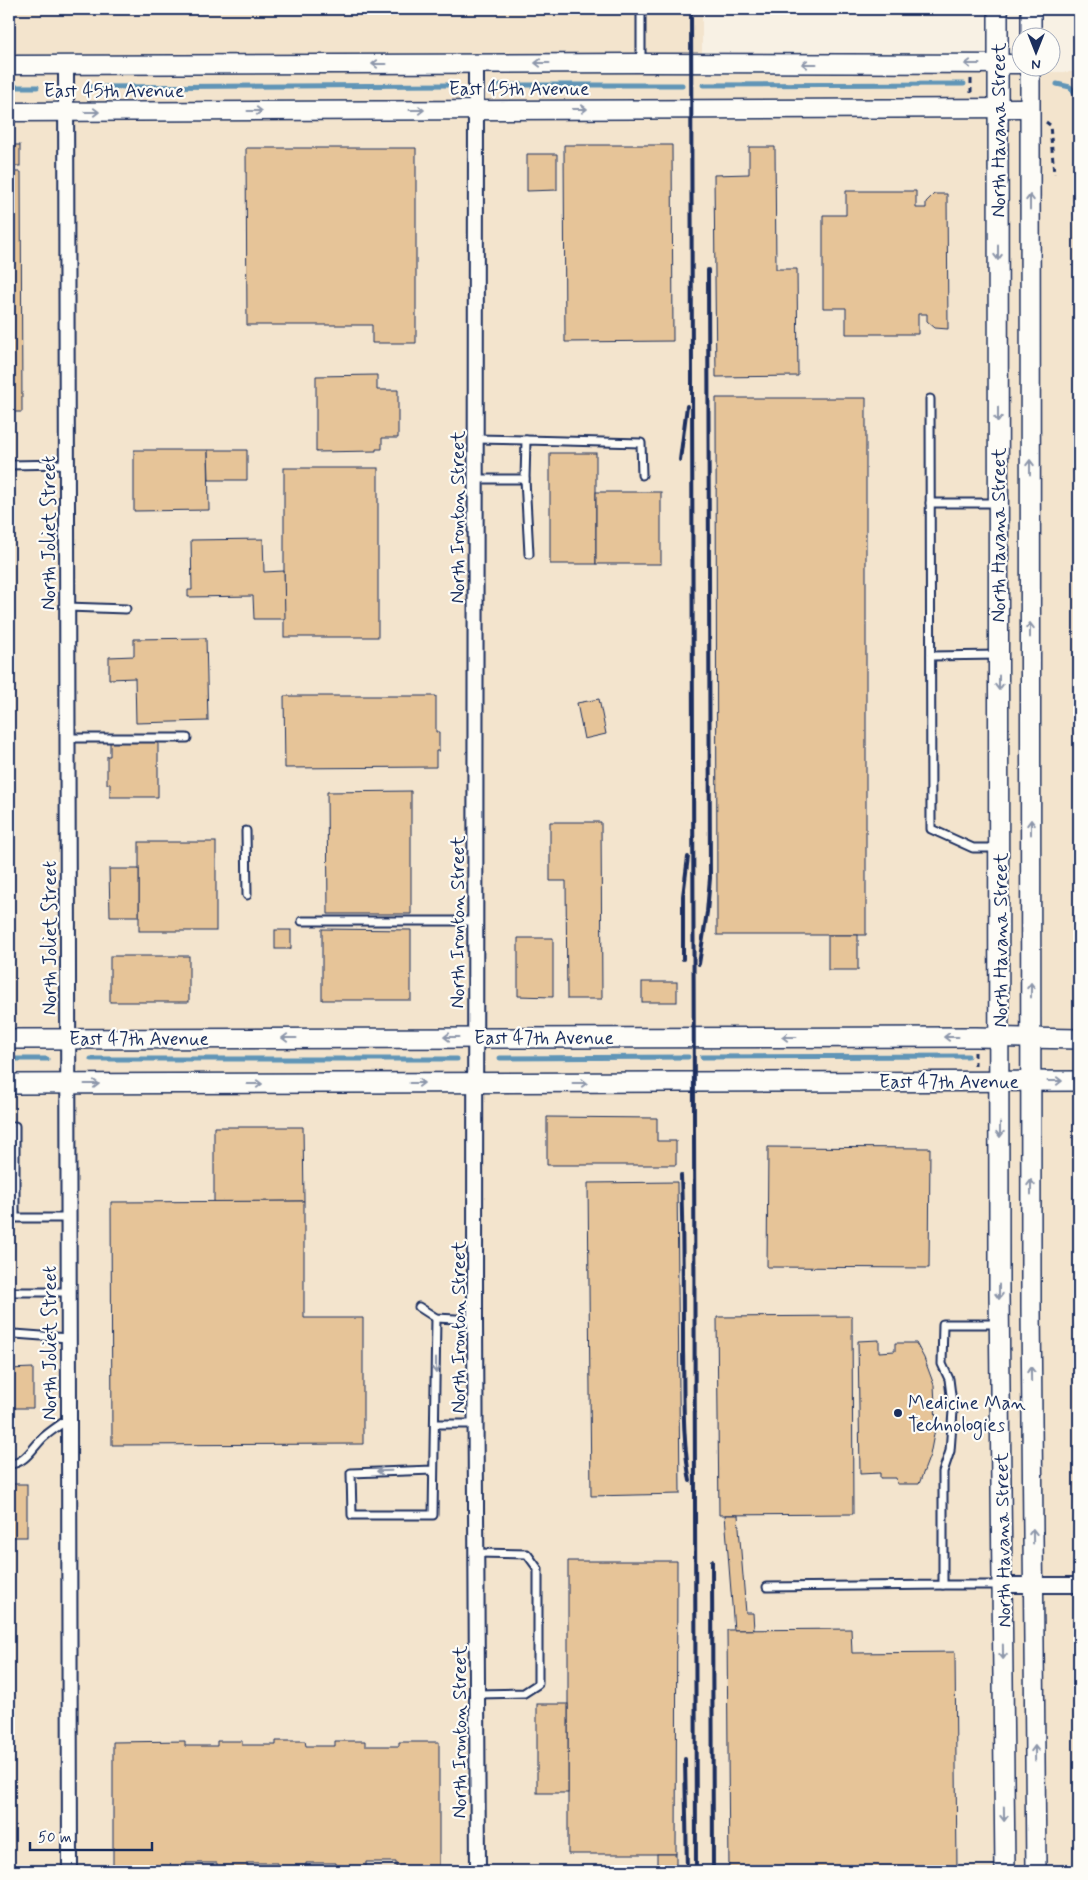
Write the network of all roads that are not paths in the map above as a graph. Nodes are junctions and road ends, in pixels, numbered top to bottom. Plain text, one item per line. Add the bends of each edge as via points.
1 (641, 9) edge
2 (998, 9) edge
3 (1031, 9) edge
4 (1031, 28) edge
5 (476, 63) junction
6 (641, 63) junction
7 (66, 64) junction
8 (996, 64) junction
9 (1010, 64) edge
10 (9, 65) edge
11 (1030, 78) edge
12 (998, 108) junction
13 (1030, 108) junction
14 (476, 109) junction
15 (9, 112) edge
16 (66, 112) junction
17 (930, 399) dead end
18 (476, 440) junction
19 (526, 440) junction
20 (67, 464) junction
21 (9, 465) edge
22 (642, 475) dead end
23 (476, 479) junction
24 (525, 479) junction
25 (930, 503) junction
26 (998, 503) junction
27 (529, 554) dead end
28 (67, 607) junction
29 (126, 609) dead end
30 (999, 655) junction
31 (931, 656) junction
32 (67, 738) junction
33 (188, 738) dead end
34 (246, 831) dead end
35 (999, 848) junction
36 (247, 895) dead end
37 (302, 921) dead end
38 (476, 921) junction
39 (476, 1037) junction
40 (1000, 1037) junction
41 (9, 1039) edge
42 (68, 1039) junction
43 (1031, 1039) junction
44 (1079, 1039) edge
45 (1000, 1081) junction
46 (1031, 1081) junction
47 (1079, 1081) edge
48 (476, 1083) junction
49 (9, 1084) edge
50 (68, 1084) junction
51 (15, 1126) dead end
52 (12, 1218) edge
53 (68, 1218) junction
54 (9, 1292) edge
55 (69, 1292) junction
56 (419, 1307) dead end
57 (436, 1318) junction
58 (476, 1320) junction
59 (1000, 1324) junction
60 (9, 1332) edge
61 (68, 1338) junction
62 (68, 1419) junction
63 (436, 1424) junction
64 (477, 1424) junction
65 (9, 1464) edge
66 (433, 1470) junction
67 (477, 1553) junction
68 (944, 1585) junction
69 (1002, 1585) junction
70 (1033, 1585) junction
71 (1079, 1585) edge
72 (768, 1587) dead end
73 (478, 1694) junction
74 (70, 1871) edge
75 (478, 1871) edge
76 (1005, 1871) edge
77 (1036, 1871) edge

1 - 6 lane
2 - 8 main road, North Havana Street
3 - 4 main road, North Havana Street
6 -> 5 street, East 45th Avenue
5 -> 7 street, East 45th Avenue
5 - 14 street, North Ironton Street
8 -> 6 street, East 45th Avenue
7 - 10 street, East 45th Avenue
7 - 16 street, North Joliet Street
8 - 9 street, East 45th Avenue
8 - 12 main road, North Havana Street
11 - 13 main road, North Havana Street
12 - 13 street, East 45th Avenue
14 -> 12 street, East 45th Avenue
12 -> 26 main road, North Havana Street
43 -> 13 main road, North Havana Street
16 -> 14 street, East 45th Avenue
14 - 18 street, North Ironton Street
15 - 16 street, East 45th Avenue
16 - 20 street, North Joliet Street
17 - 25 lane
18 - 19 lane
18 - 23 street, North Ironton Street
19 - 22 lane via 642,443
19 - 24 lane
20 - 21 lane
20 - 28 street, North Joliet Street
23 - 24 lane
23 - 38 street, North Ironton Street
24 - 27 lane
25 - 26 lane
25 - 31 lane
26 - 30 main road, North Havana Street
28 - 29 lane
28 - 32 street, North Joliet Street
30 - 31 lane
30 -> 35 main road, North Havana Street
31 - 35 lane via 931,829 973,848
32 - 33 lane
32 - 42 street, North Joliet Street
34 - 36 lane
35 - 40 main road, North Havana Street
37 - 38 lane
38 - 39 street, North Ironton Street
40 -> 39 main road, East 47th Avenue
39 -> 42 main road, East 47th Avenue
39 - 48 street, North Ironton Street
40 - 43 main road, East 47th Avenue
40 - 45 main road, North Havana Street
41 - 42 main road, East 47th Avenue
42 - 50 street, North Joliet Street
43 - 44 main road, East 47th Avenue
43 - 46 main road, North Havana Street
45 - 46 main road, East 47th Avenue
48 -> 45 main road, East 47th Avenue
45 -> 59 main road, North Havana Street
46 -> 47 main road, East 47th Avenue
70 -> 46 main road, North Havana Street
50 -> 48 main road, East 47th Avenue
48 - 58 street, North Ironton Street
49 - 50 main road, East 47th Avenue
50 - 53 street, North Joliet Street
51 - 52 lane
52 - 53 lane
53 - 55 street, North Joliet Street
54 - 55 lane
55 - 61 street, North Joliet Street
56 - 57 lane
57 - 58 lane
57 -> 63 lane
58 - 64 street, North Ironton Street
59 - 68 lane via 943,1324 942,1364 949,1379 953,1411 950,1450 943,1472
59 - 69 main road, North Havana Street
60 - 61 lane
61 - 62 street, North Joliet Street
62 - 65 lane via 15,1464
62 - 74 street, North Joliet Street
63 - 64 lane
63 - 66 lane
64 - 67 street, North Ironton Street
66 -> 66 lane via 351,1473 352,1514 433,1514
67 - 73 street, North Ironton Street
67 - 73 lane via 527,1554 538,1569 538,1684 524,1693
68 - 69 lane
68 - 72 lane
69 - 70 street
69 -> 76 main road, North Havana Street
70 - 71 street
77 -> 70 main road, North Havana Street
73 - 75 street, North Ironton Street

